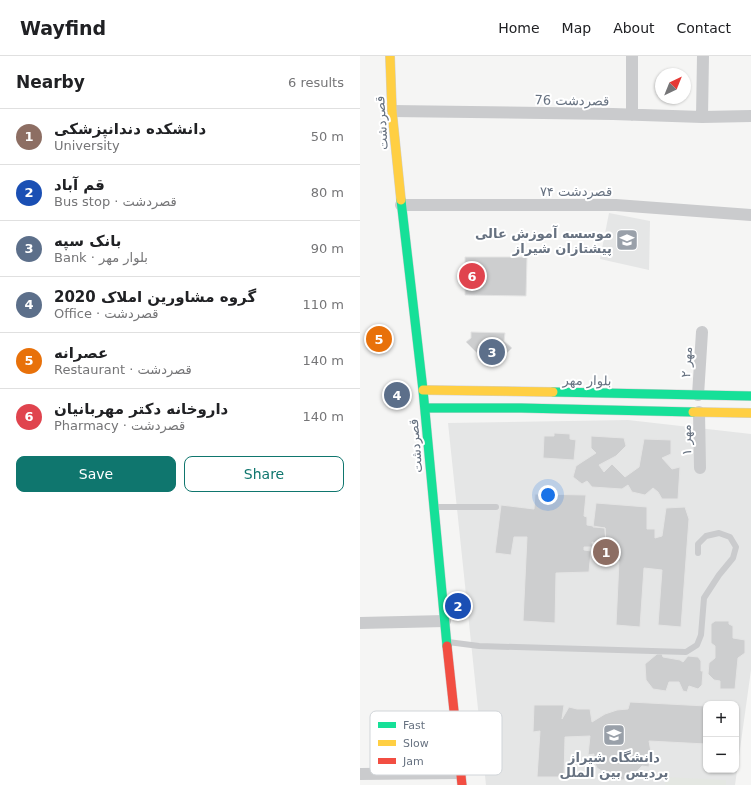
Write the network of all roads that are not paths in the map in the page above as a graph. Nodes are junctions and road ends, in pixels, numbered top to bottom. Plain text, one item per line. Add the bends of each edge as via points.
1 (390, 56) edge
2 (632, 56) edge
3 (703, 56) edge
4 (392, 111) junction
5 (632, 115) junction
6 (751, 116) edge
7 (702, 117) junction
8 (401, 205) junction
9 (751, 215) edge
10 (702, 332) dead end
11 (423, 390) junction
12 (522, 392) junction
13 (698, 395) junction
14 (751, 396) edge
15 (425, 408) junction
16 (521, 408) junction
17 (699, 412) junction
18 (751, 413) edge
19 (700, 468) dead end
20 (434, 507) junction
21 (496, 507) dead end
22 (698, 554) dead end
23 (445, 621) junction
24 (360, 623) edge
25 (447, 642) junction
26 (455, 711) edge
27 (360, 774) edge
28 (370, 774) edge
29 (380, 775) edge
30 (462, 779) edge

1 - 4 main road, قصردشت
2 - 5 street
3 - 7 street
4 - 5 street, 76 قصردشت
4 - 8 main road, قصردشت
5 - 7 street, 76 قصردشت
6 - 7 street, 76 قصردشت
8 - 9 street, ۷۴ قصردشت via 616,205
8 - 11 main road, قصردشت
10 - 13 street, ۲ مهر
11 - 12 main road, بلوار مهر
11 - 15 main road, قصردشت
12 - 13 main road, بلوار مهر
12 - 16 main road
13 - 14 main road, بلوار مهر
15 - 16 main road
15 - 20 main road, قصردشت
16 - 17 main road
17 - 18 main road
17 - 19 street, ۱ مهر
20 - 21 lane
20 - 23 main road, قصردشت
22 - 25 lane via 698,544 706,536 719,533 730,537 736,547 733,558 704,598 701,635 697,645 686,652 479,646
23 - 24 street
23 - 25 main road, قصردشت
25 - 26 main road, قصردشت
27 - 28 street
29 - 30 street

